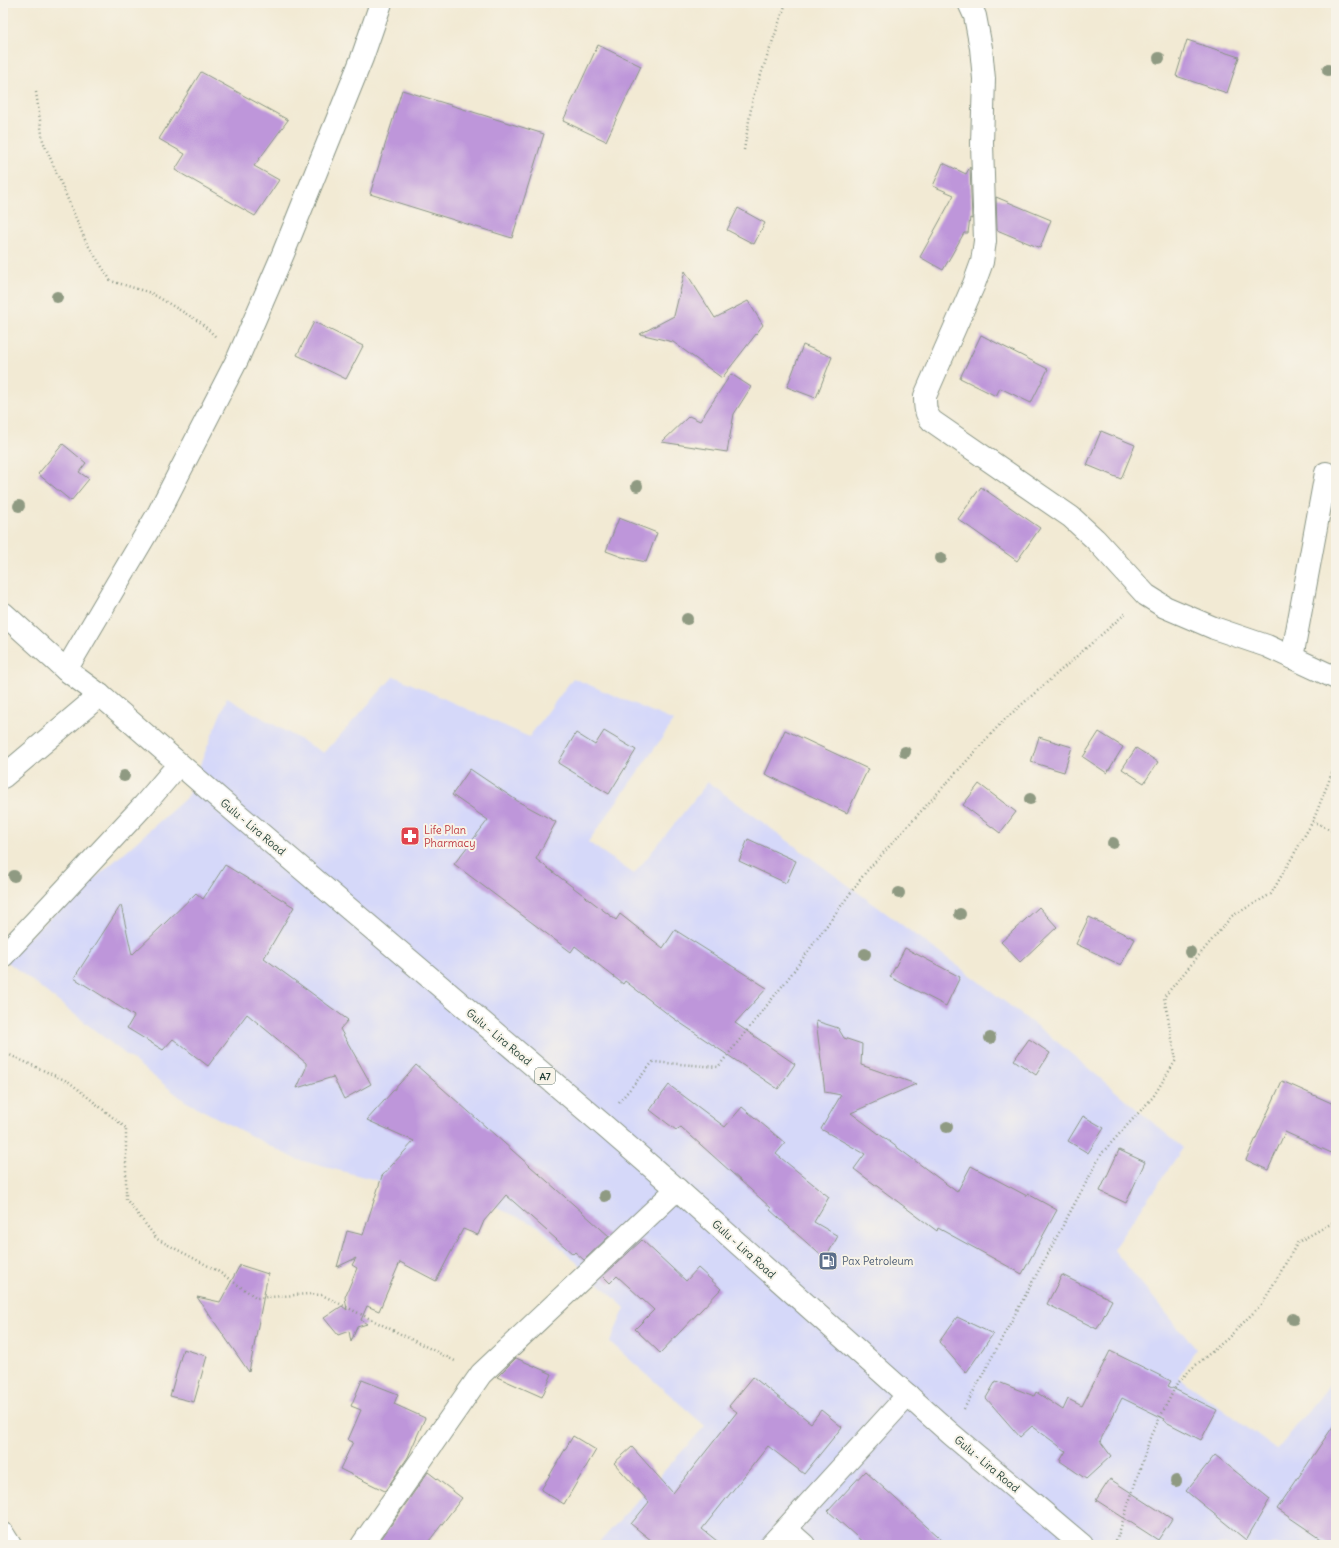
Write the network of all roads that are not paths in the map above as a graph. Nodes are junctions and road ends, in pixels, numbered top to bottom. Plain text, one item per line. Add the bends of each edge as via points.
1 (381, 3) edge
2 (969, 3) edge
3 (1326, 473) dead end
4 (3, 613) edge
5 (1292, 658) junction
6 (66, 670) junction
7 (1336, 678) edge
8 (100, 695) junction
9 (179, 764) junction
10 (3, 777) edge
11 (3, 956) edge
12 (677, 1189) junction
13 (908, 1395) junction
14 (786, 1529) junction
15 (3, 1534) edge
16 (10, 1545) edge
17 (362, 1545) edge
18 (772, 1545) edge
19 (804, 1545) edge
20 (1082, 1545) edge

1 - 6 street via 359,65 283,254 238,358 159,512
2 - 5 street via 975,16 984,79 982,143 985,241 982,262 974,284 925,396 926,412 932,421 1071,517 1095,539 1146,595 1165,607
3 - 5 street
4 - 6 street, Gulu - Lira Road / A7
5 - 7 street
6 - 8 street, Gulu - Lira Road / A7
8 - 9 street, Gulu - Lira Road / A7
8 - 10 street
9 - 11 street
9 - 12 street, Gulu - Lira Road / A7
12 - 13 street, Gulu - Lira Road / A7
12 - 17 street via 481,1374
13 - 14 street
13 - 20 street, Gulu - Lira Road / A7
14 - 18 street
14 - 19 street
15 - 16 street

